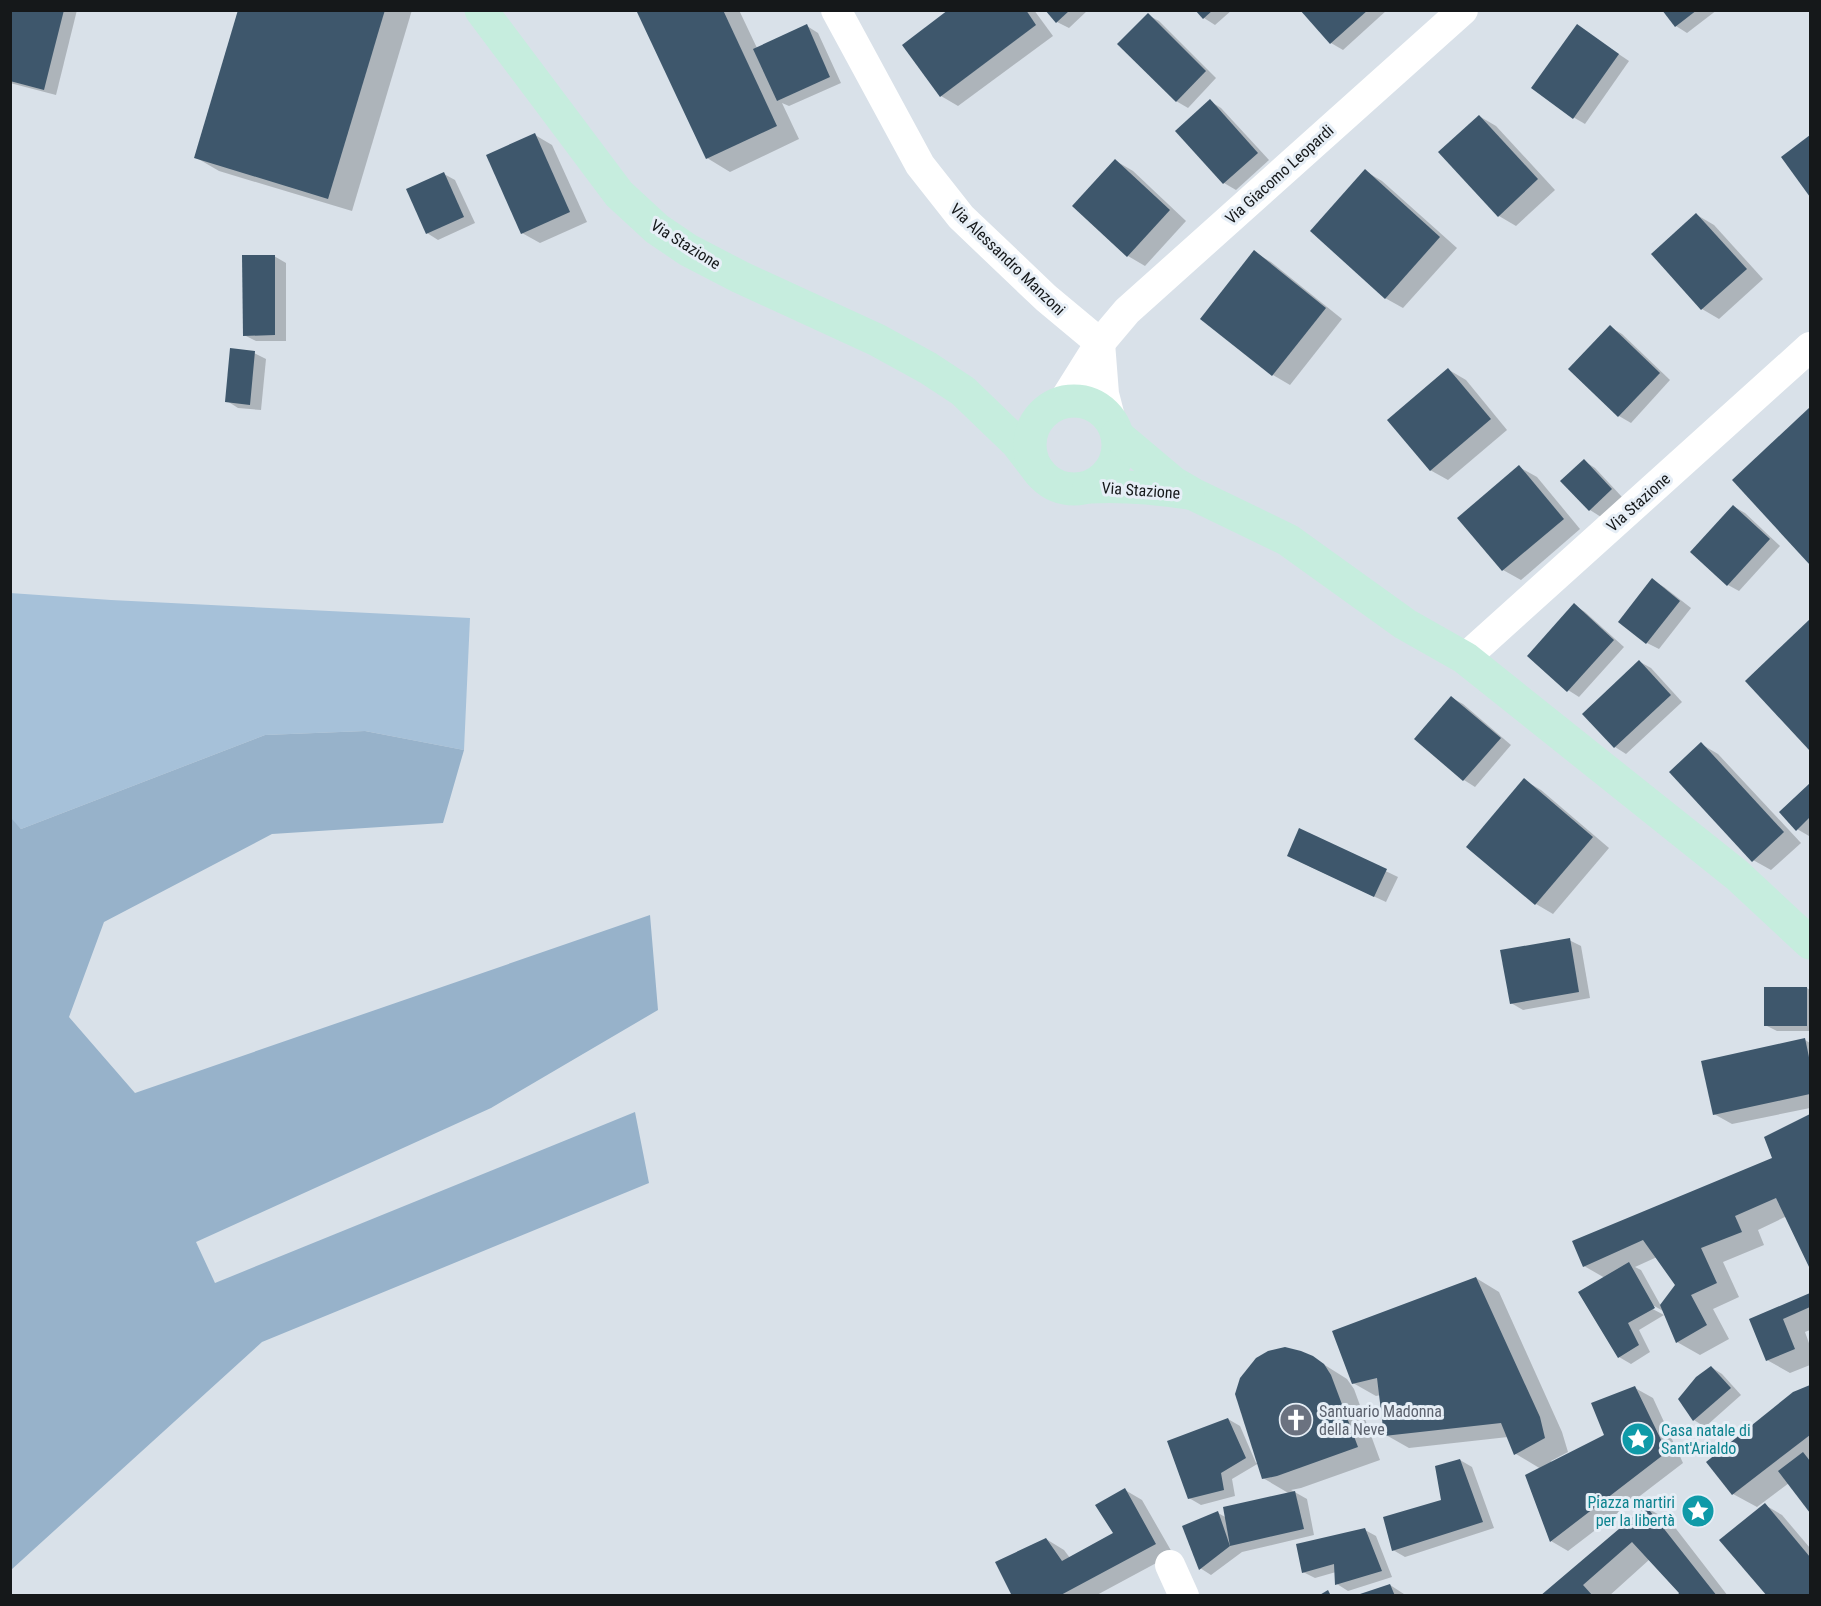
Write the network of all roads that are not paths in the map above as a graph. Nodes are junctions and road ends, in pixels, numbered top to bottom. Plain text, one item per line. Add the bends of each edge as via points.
1 (481, 10) edge
2 (836, 10) edge
3 (1463, 10) edge
4 (1100, 343) junction
5 (1810, 347) edge
6 (963, 391) junction
7 (1057, 404) junction
8 (1114, 428) junction
9 (1040, 473) junction
10 (1089, 487) junction
11 (1193, 494) junction
12 (1465, 658) junction
13 (1810, 943) edge
14 (1170, 1565) dead end
15 (1184, 1596) edge

1 - 6 main road, Via Stazione via 619,194 657,229 740,277 877,340
2 - 4 street, Via Alessandro Manzoni via 920,165 947,200 1046,298
3 - 4 street, Via Giacomo Leopardi via 1127,311
4 - 7 street, Via Giacomo Leopardi
4 - 8 street via 1104,394
5 - 12 street, Via Stazione
6 - 7 main road, Via Stazione via 1016,408 1035,410
6 - 9 main road, Via Stazione via 1016,442
7 - 8 main road via 1090,404 1106,415
7 - 9 main road via 1039,417 1031,434 1030,449
8 - 10 main road via 1118,445 1115,459 1104,477
8 - 11 main road, Via Stazione via 1174,483
9 - 10 main road via 1058,486
10 - 11 main road, Via Stazione via 1155,488
11 - 12 main road, Via Stazione via 1288,540 1405,624
12 - 13 main road, Via Stazione via 1737,875
14 - 15 street

